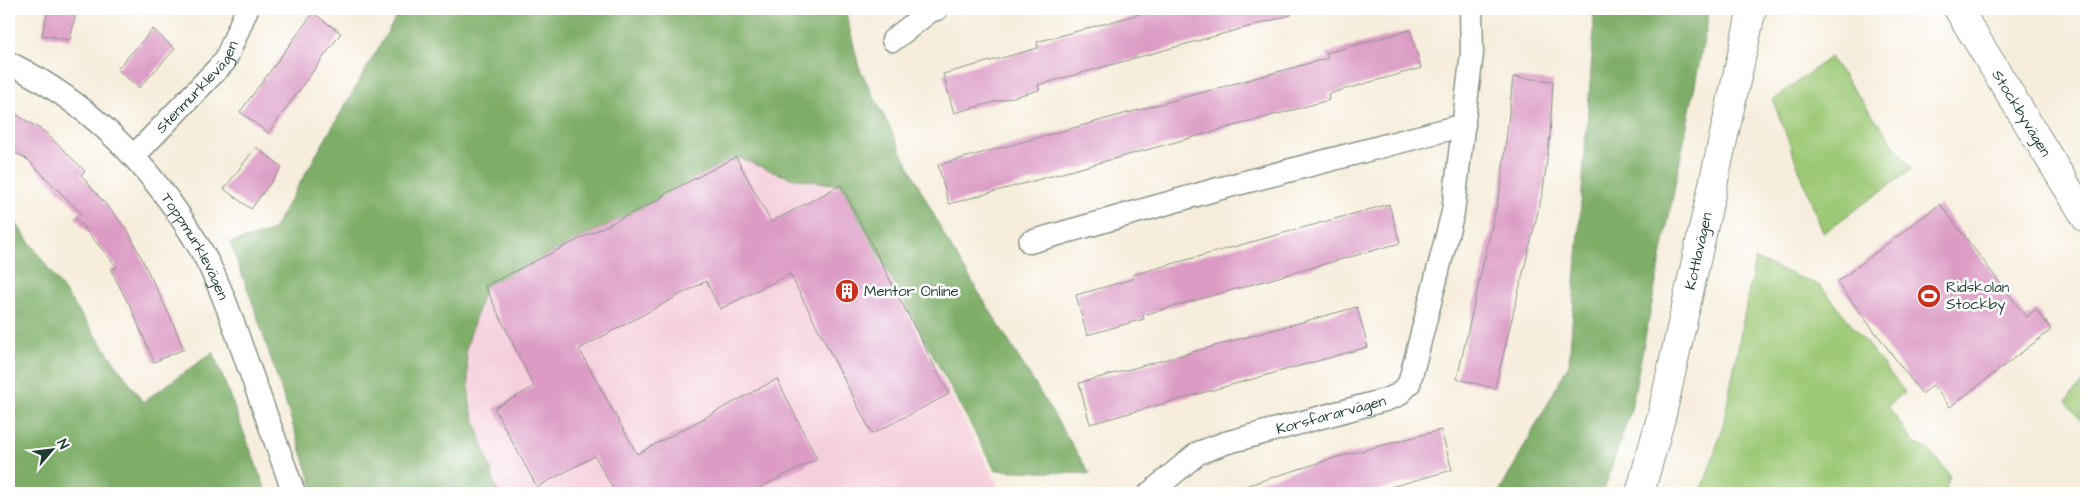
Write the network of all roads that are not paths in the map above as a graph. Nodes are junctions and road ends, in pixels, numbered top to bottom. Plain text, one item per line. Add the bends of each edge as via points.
1 (247, 9) edge
2 (937, 9) edge
3 (1472, 9) edge
4 (1752, 9) edge
5 (1958, 9) edge
6 (893, 40) dead end
7 (9, 63) edge
8 (1464, 125) junction
9 (134, 156) junction
10 (2086, 218) edge
11 (1030, 242) dead end
12 (294, 493) edge
13 (1150, 493) edge
14 (1640, 493) edge

1 - 9 street, Stenmurklevägen via 225,61
2 - 6 street
3 - 8 street, Korsfararvägen via 1472,53
4 - 14 street, Kottlavägen via 1662,414
5 - 10 street, Stockbyvägen
7 - 9 street, Toppmurklevägen via 70,100
8 - 11 street
8 - 13 street, Korsfararvägen via 1453,212 1409,384 1398,395 1385,400 1225,443 1198,454
9 - 12 street, Toppmurklevägen via 169,198 202,251 228,311

